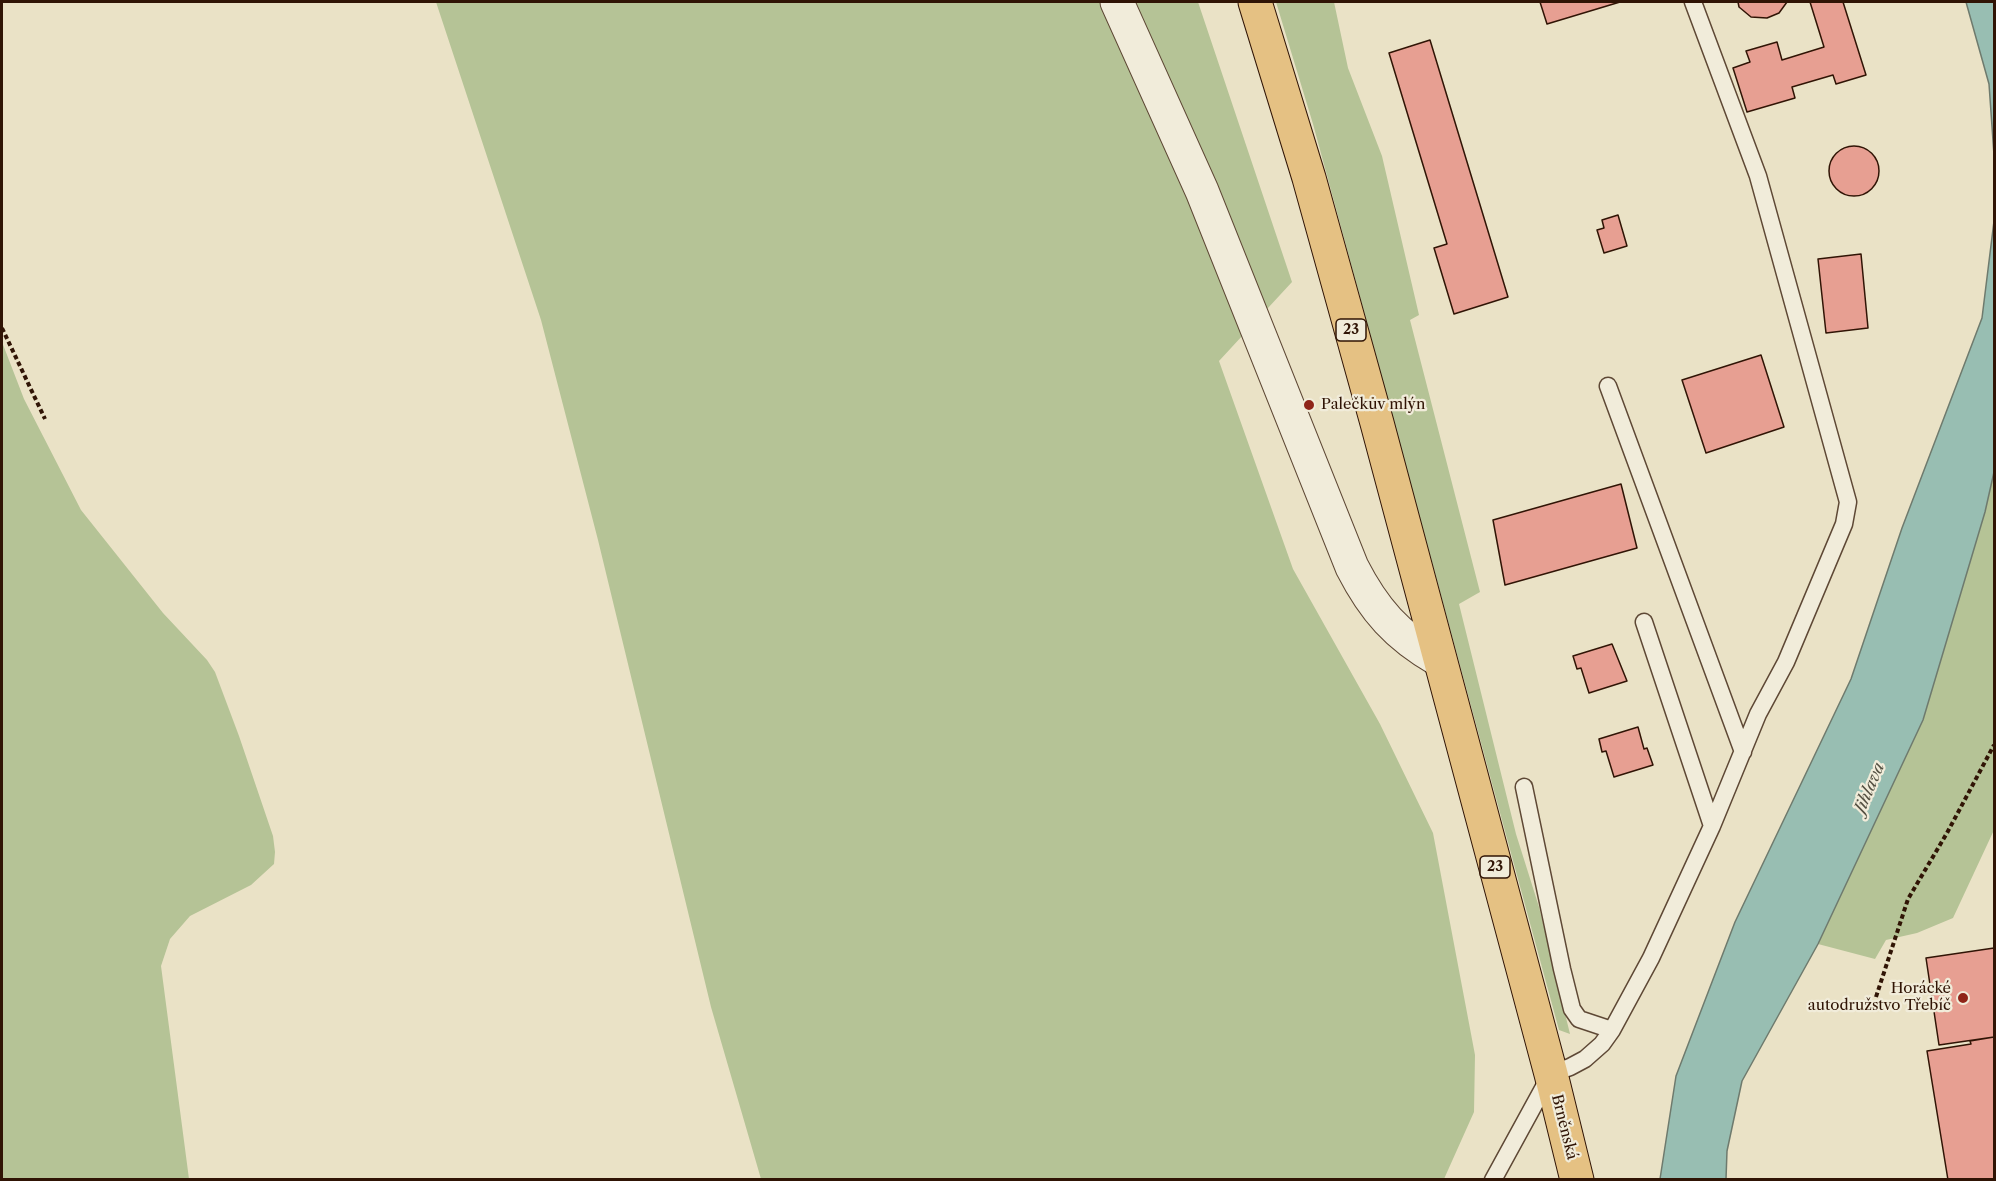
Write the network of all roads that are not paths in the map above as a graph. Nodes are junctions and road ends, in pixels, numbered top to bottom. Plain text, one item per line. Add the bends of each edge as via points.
1 (1117, 2) edge
2 (1255, 2) edge
3 (1693, 2) edge
4 (1608, 386) dead end
5 (1644, 622) dead end
6 (1439, 660) junction
7 (1743, 752) junction
8 (1524, 787) dead end
9 (1712, 826) junction
10 (1612, 1030) junction
11 (1551, 1074) junction
12 (1492, 1179) edge
13 (1577, 1179) edge

1 - 6 street via 1202,191 1352,567 1381,614 1400,634
2 - 6 main road, 23 via 1309,178
3 - 7 lane via 1758,176 1848,502 1844,524 1791,651
4 - 7 lane
5 - 9 lane
6 - 11 main road, 23
7 - 9 lane
8 - 10 lane via 1572,1009 1579,1019
9 - 10 lane via 1651,958
10 - 11 lane via 1585,1059
11 - 12 lane
11 - 13 main road, Brněnská

